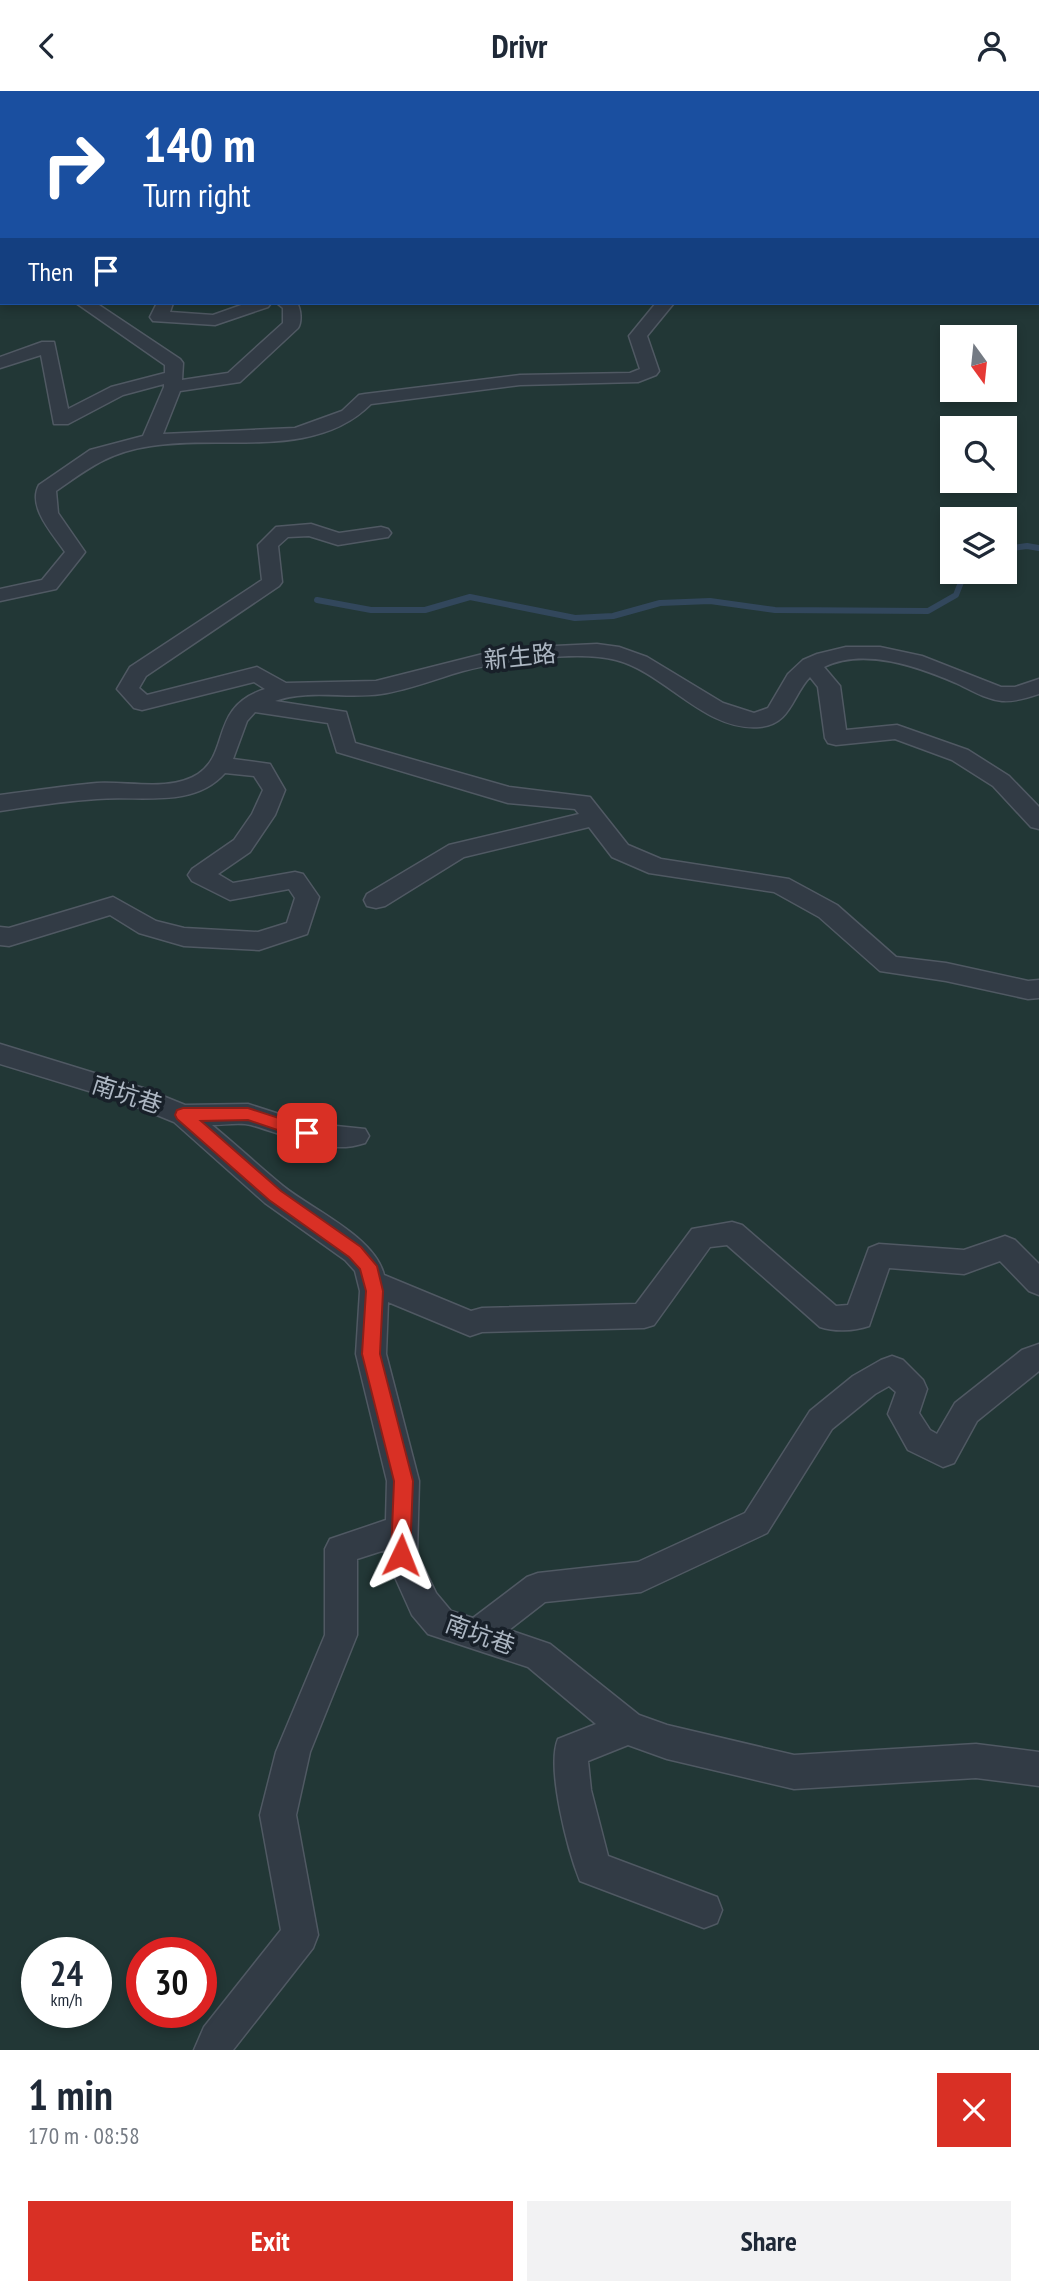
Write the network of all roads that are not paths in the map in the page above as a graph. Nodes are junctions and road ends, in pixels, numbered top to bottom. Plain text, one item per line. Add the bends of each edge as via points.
1 (88, 305) edge
2 (163, 305) edge
3 (256, 305) edge
4 (289, 305) edge
5 (663, 305) edge
6 (0, 363) edge
7 (173, 382) junction
8 (151, 440) junction
9 (381, 533) dead end
10 (0, 595) edge
11 (811, 665) junction
12 (1039, 686) edge
13 (283, 691) junction
14 (250, 704) junction
15 (221, 765) junction
16 (0, 803) edge
17 (595, 818) junction
18 (1039, 821) edge
19 (376, 900) dead end
20 (0, 936) edge
21 (1039, 989) edge
22 (0, 1054) edge
23 (183, 1115) junction
24 (355, 1136) dead end
25 (372, 1282) junction
26 (1039, 1283) edge
27 (1039, 1357) edge
28 (402, 1529) junction
29 (477, 1635) junction
30 (628, 1728) junction
31 (1039, 1769) edge
32 (704, 1910) dead end
33 (213, 2050) edge

1 - 7 street via 174,363
2 - 3 street via 159,317 215,320
4 - 7 street via 292,324 234,378
5 - 8 street via 638,336 650,371 632,378 520,380 365,399 349,415 297,434
6 - 7 lane via 48,346 61,420 117,391
7 - 8 street
8 - 10 street via 97,454 46,489 48,513 75,552 49,585
9 - 13 street via 338,539 311,530 283,531 268,545 272,582 138,672 128,688 142,703 257,674
11 - 12 street via 854,653 908,658 998,694 1018,694
11 - 13 street, 新生路 via 797,677 783,705 769,718 755,721 714,707 656,669 601,651 481,661 377,688 296,687
11 - 18 street via 829,686 836,738 897,732 960,755 1001,781
13 - 14 street, 新生路
14 - 15 street via 238,716
14 - 17 street via 338,717 345,747 508,795 582,802
15 - 16 street via 208,778 184,787 99,790
15 - 20 street via 262,769 274,790 242,846 201,875 230,892 295,880 307,897 299,927 259,941 184,937 148,927 113,905
17 - 19 street via 457,851
17 - 21 street via 620,851 657,867 780,885 828,911 889,965
22 - 23 street, 南坑巷
23 - 24 street via 248,1114 307,1133
23 - 25 street, 南坑巷 via 275,1195 355,1252 368,1266
25 - 26 street via 470,1324 644,1316 702,1237 732,1233 830,1318 859,1317 879,1256 964,1262 1004,1248
25 - 28 street, 南坑巷 via 371,1354 403,1481
27 - 29 street via 965,1412 943,1454 919,1440 903,1415 912,1389 892,1370 864,1385 821,1420 756,1523 641,1577 538,1588
28 - 29 street, 南坑巷 via 401,1555 424,1604 440,1623
28 - 33 street via 341,1549 341,1635 293,1752 278,1815 300,1935
29 - 30 street, 南坑巷 via 538,1655
30 - 31 street, 南坑巷 via 667,1742 794,1772 976,1761
30 - 32 street via 570,1751 574,1790 593,1868

